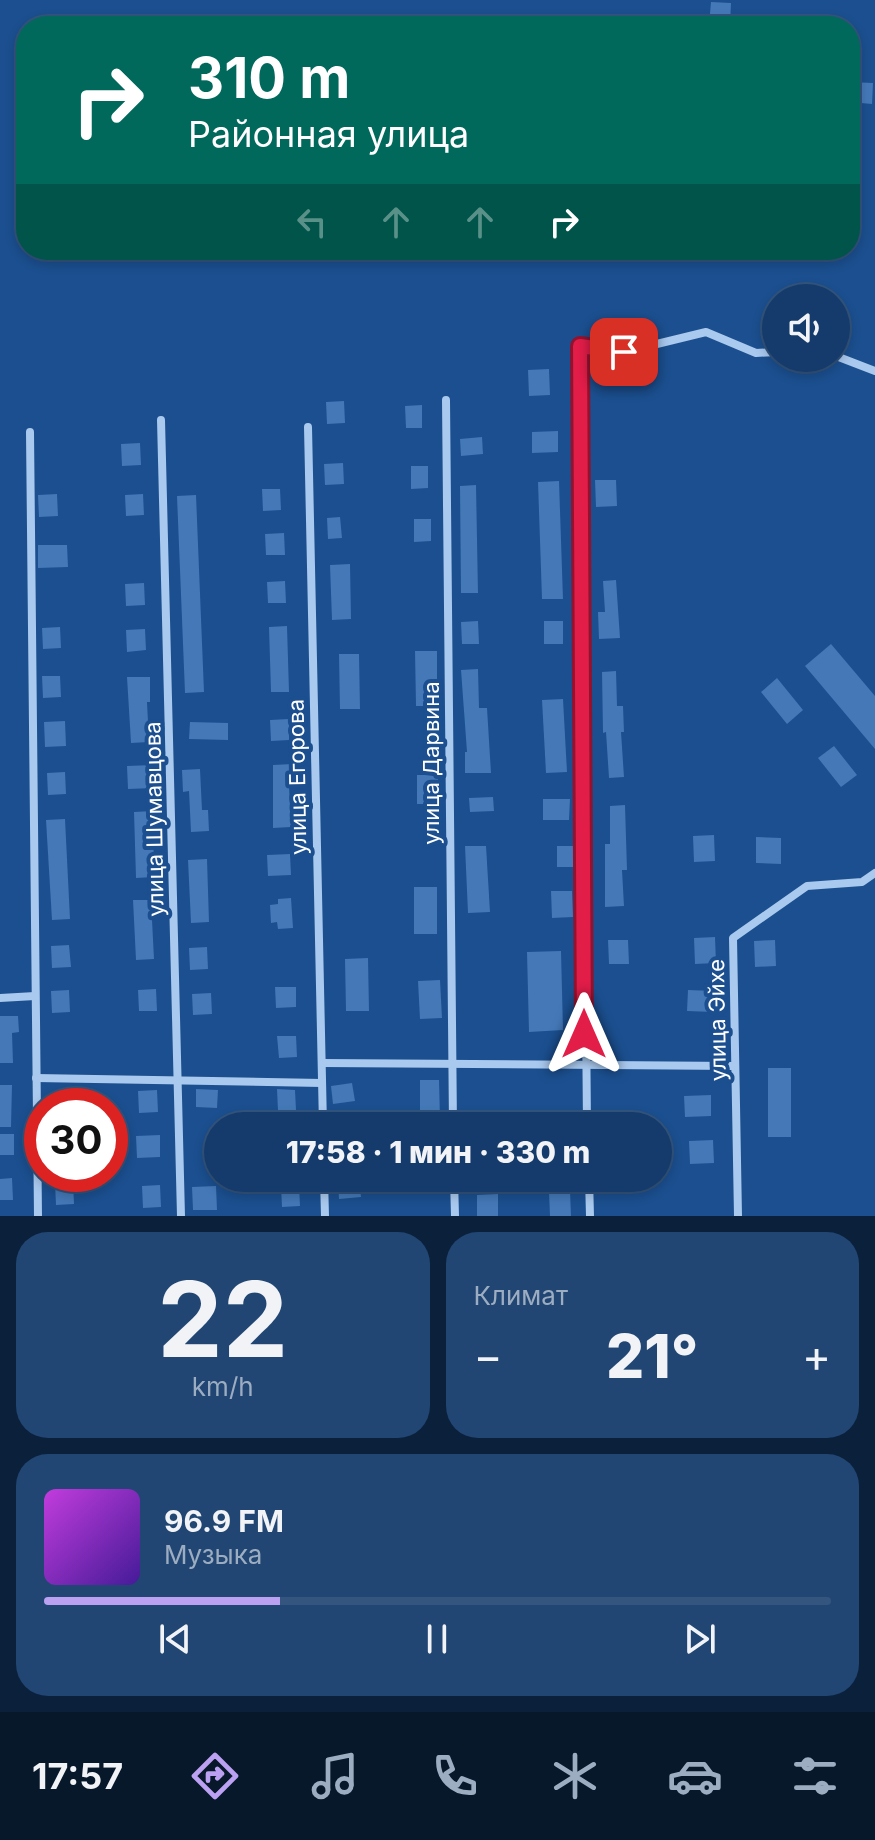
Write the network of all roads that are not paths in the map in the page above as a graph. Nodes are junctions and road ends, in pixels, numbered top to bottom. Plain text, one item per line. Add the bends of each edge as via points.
1 (762, 353) edge
2 (850, 361) edge
3 (875, 371) edge
4 (446, 400) dead end
5 (161, 420) dead end
6 (308, 427) dead end
7 (30, 432) dead end
8 (875, 873) edge
9 (35, 996) junction
10 (0, 998) edge
11 (322, 1063) junction
12 (451, 1064) junction
13 (584, 1065) junction
14 (735, 1066) junction
15 (36, 1078) junction
16 (179, 1081) junction
17 (322, 1083) junction
18 (323, 1112) edge
19 (453, 1112) edge
20 (586, 1112) edge
21 (324, 1192) edge
22 (454, 1192) edge
23 (589, 1192) edge
24 (38, 1216) edge
25 (181, 1216) edge
26 (325, 1216) edge
27 (455, 1216) edge
28 (590, 1216) edge
29 (738, 1216) edge

1 - 13 street via 706,332 624,352 580,346
2 - 3 street
4 - 12 street, улица Дарвина
5 - 16 street, улица Шумавцова
6 - 11 street, улица Егорова
7 - 9 street
8 - 14 street, улица Эйхе via 862,882 807,886 733,938
9 - 10 street
9 - 15 street
11 - 12 street
11 - 17 street, улица Егорова
12 - 13 street
12 - 19 street, улица Дарвина
13 - 14 street
13 - 20 street
14 - 29 street, улица Эйхе
15 - 16 street
15 - 24 street
16 - 17 street
16 - 25 street, улица Шумавцова
17 - 18 street, улица Егорова
21 - 26 street
22 - 27 street
23 - 28 street

